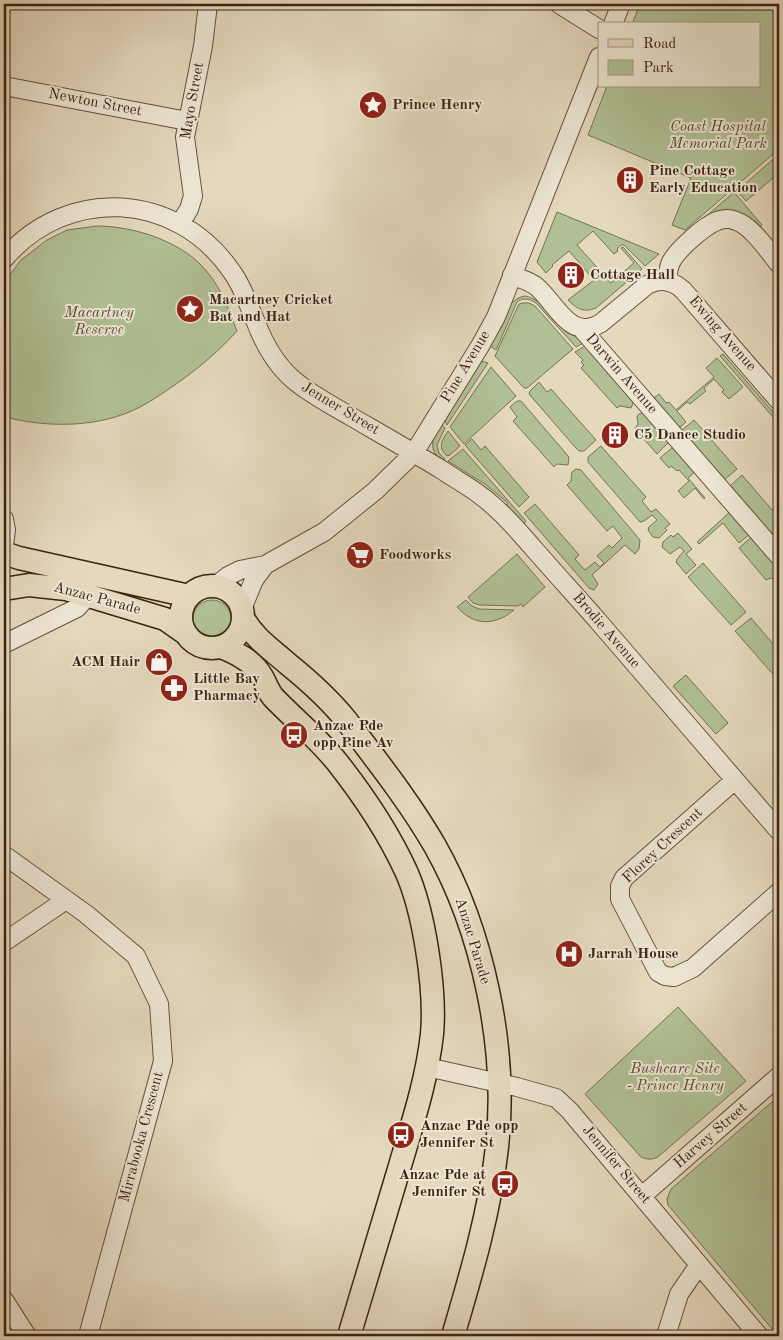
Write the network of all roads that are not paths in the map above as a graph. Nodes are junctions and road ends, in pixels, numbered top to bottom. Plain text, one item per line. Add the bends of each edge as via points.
1 (208, 4) edge
2 (559, 4) edge
3 (620, 4) edge
4 (613, 22) edge
5 (598, 28) edge
6 (598, 60) edge
7 (4, 86) edge
8 (187, 121) junction
9 (180, 224) junction
10 (4, 259) edge
11 (779, 264) edge
12 (512, 276) junction
13 (666, 281) junction
14 (581, 328) junction
15 (779, 401) edge
16 (414, 453) junction
17 (4, 519) edge
18 (4, 546) edge
19 (4, 553) edge
20 (779, 556) edge
21 (265, 565) junction
22 (214, 587) junction
23 (4, 588) edge
24 (89, 595) junction
25 (189, 596) junction
26 (242, 614) junction
27 (185, 633) junction
28 (4, 644) edge
29 (221, 647) junction
30 (735, 780) junction
31 (779, 831) edge
32 (4, 855) edge
33 (779, 892) edge
34 (66, 900) junction
35 (4, 942) edge
36 (427, 1067) junction
37 (779, 1076) edge
38 (499, 1083) junction
39 (642, 1196) junction
40 (700, 1265) junction
41 (4, 1300) edge
42 (27, 1336) edge
43 (88, 1336) edge
44 (349, 1336) edge
45 (453, 1336) edge
46 (666, 1336) edge
47 (759, 1336) edge

1 - 8 street, Mayo Street
2 - 5 street
3 - 4 street
6 - 12 street, Pine Avenue
7 - 8 street, Newton Street
8 - 9 street, Mayo Street via 185,148 194,196
9 - 10 street, Jenner Street via 134,209 86,210 63,216 42,227
9 - 16 street, Jenner Street via 202,240 230,269 266,345 291,378
11 - 13 street via 747,227 733,220 721,220 706,228 674,257
12 - 14 street via 536,286 568,322
12 - 16 street, Pine Avenue via 489,330
13 - 14 street via 647,284 601,323
13 - 15 street, Ewing Avenue via 683,290
14 - 20 street, Darwin Avenue
16 - 21 street, Pine Avenue via 375,491 324,532
16 - 30 street, Brodie Avenue via 480,495 505,516
17 - 18 street
19 - 23 main road via 11,567
19 - 25 main road, Anzac Parade
21 - 22 street via 240,570
21 - 26 street, Pine Avenue via 254,580
22 - 25 main road via 201,589
22 - 26 main road via 232,594 238,600
23 - 24 main road, Anzac Parade via 43,585
24 - 27 main road, Anzac Parade via 165,619
24 - 28 street via 78,608
25 - 27 main road via 181,614
26 - 29 main road via 241,628 236,636
26 - 38 main road, Anzac Parade via 259,640 328,699 345,719 400,792 445,865 478,952 489,997
27 - 29 main road via 199,646
29 - 36 main road via 250,662 273,697 336,761 380,823 406,872 430,970 432,1017
30 - 31 street, Brodie Avenue
30 - 33 street, Florey Crescent via 624,878 619,889 621,902 658,972 674,977 693,968
32 - 34 street, Mirrabooka Crescent
34 - 35 street
34 - 43 street, Mirrabooka Crescent via 136,956 159,1004 163,1061
36 - 38 street, Jennifer Street
36 - 44 main road
37 - 39 street, Harvey Street
38 - 39 street, Jennifer Street via 556,1098 570,1110
38 - 45 main road, Anzac Parade via 496,1159 477,1248
39 - 40 street, Jennifer Street
40 - 46 street via 679,1294
40 - 47 street, Jennifer Street
41 - 42 street

